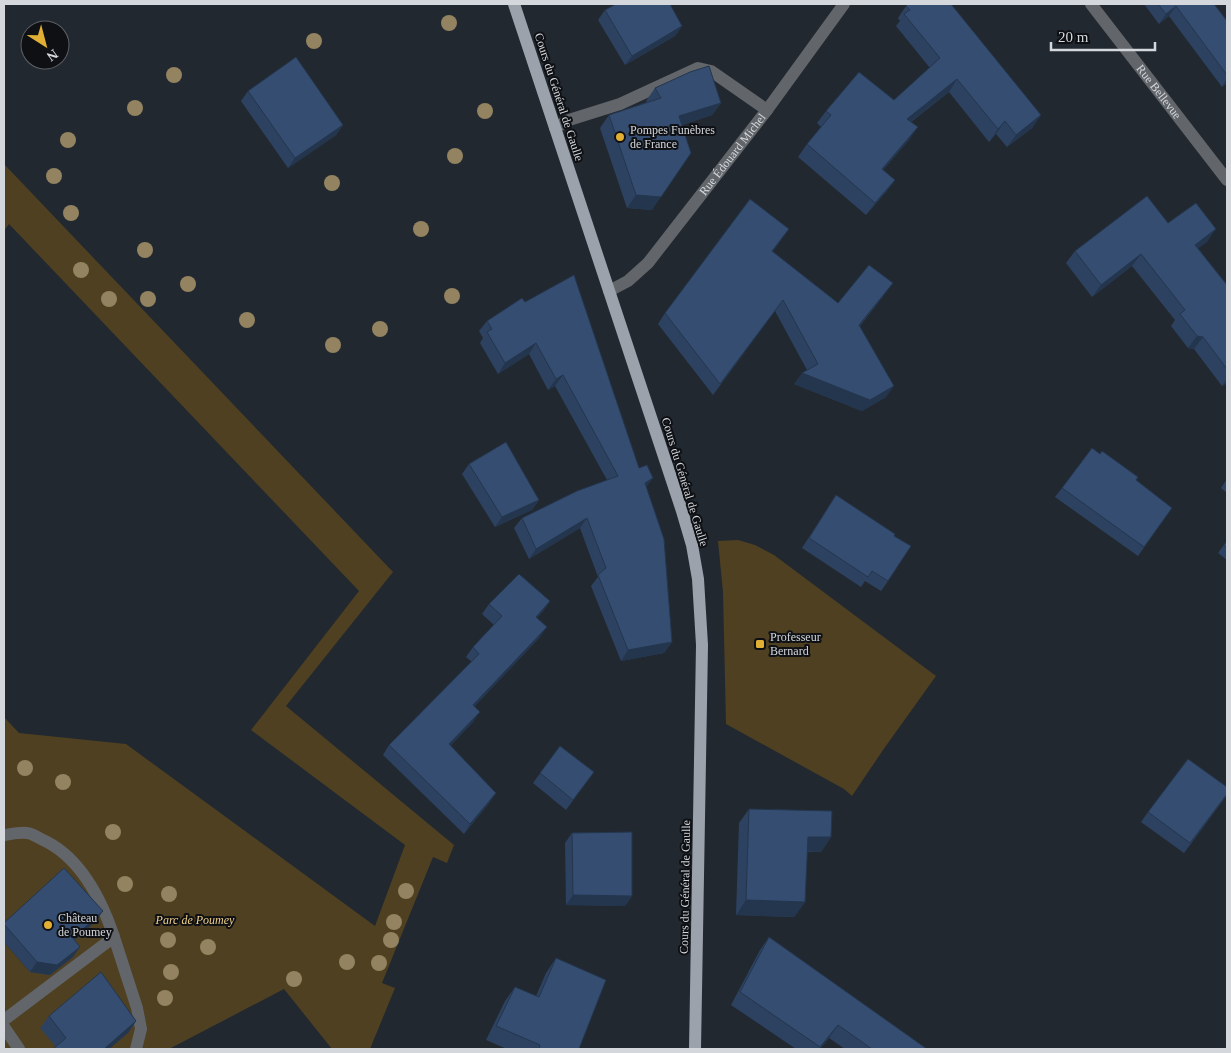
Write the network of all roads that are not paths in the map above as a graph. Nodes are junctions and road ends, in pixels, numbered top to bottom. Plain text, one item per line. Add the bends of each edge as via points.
1 (514, 4) edge
2 (844, 4) edge
3 (1091, 4) edge
4 (767, 110) junction
5 (555, 128) junction
6 (1227, 180) edge
7 (609, 291) junction
8 (4, 835) edge
9 (114, 937) junction
10 (4, 1020) edge
11 (4, 1027) edge
12 (19, 1049) edge
13 (136, 1049) edge
14 (695, 1049) edge

1 - 5 main road, Cours du Général de Gaulle
2 - 4 street, Rue Édouard Michel
3 - 6 street, Rue Bellevue
4 - 5 street via 711,71 698,68 620,104 569,120
4 - 7 street, Rue Édouard Michel via 648,263 628,282
5 - 7 main road, Cours du Général de Gaulle
7 - 14 main road, Cours du Général de Gaulle via 682,511 698,578 702,682
8 - 9 street via 27,833 54,845 72,861 92,886
9 - 10 street
9 - 13 street via 137,1008 141,1029
11 - 12 street

